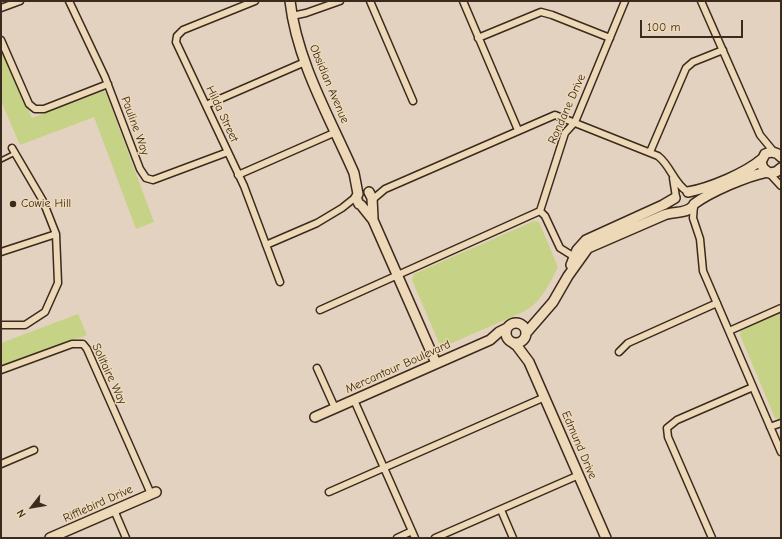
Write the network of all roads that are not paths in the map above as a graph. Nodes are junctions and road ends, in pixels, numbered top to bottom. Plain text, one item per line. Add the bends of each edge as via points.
1 (20, 1) edge
2 (69, 1) edge
3 (255, 1) edge
4 (290, 1) edge
5 (340, 1) edge
6 (370, 1) edge
7 (463, 1) edge
8 (625, 1) edge
9 (701, 1) edge
10 (1, 8) edge
11 (292, 16) junction
12 (478, 38) junction
13 (610, 38) junction
14 (1, 40) edge
15 (723, 50) junction
16 (305, 62) junction
17 (108, 84) junction
18 (414, 101) dead end
19 (206, 105) junction
20 (575, 122) junction
21 (518, 130) junction
22 (336, 132) junction
23 (760, 135) junction
24 (14, 150) joint
25 (228, 152) junction
26 (650, 152) junction
27 (778, 154) edge
28 (762, 158) junction
29 (1, 160) edge
30 (781, 168) edge
31 (768, 172) junction
32 (354, 173) junction
33 (238, 175) junction
34 (673, 176) junction
35 (781, 186) edge
36 (687, 192) junction
37 (370, 196) junction
38 (675, 198) junction
39 (359, 200) junction
40 (694, 205) junction
41 (540, 211) junction
42 (681, 211) junction
43 (373, 220) junction
44 (695, 226) junction
45 (56, 234) junction
46 (266, 245) junction
47 (1, 252) edge
48 (577, 259) junction
49 (397, 276) junction
50 (280, 282) dead end
51 (717, 303) junction
52 (781, 308) edge
53 (320, 310) dead end
54 (539, 316) junction
55 (520, 323) junction
56 (1, 325) edge
57 (507, 328) junction
58 (729, 331) junction
59 (526, 335) junction
60 (490, 340) junction
61 (511, 342) junction
62 (619, 352) dead end
63 (529, 362) junction
64 (436, 363) junction
65 (317, 368) dead end
66 (1, 370) edge
67 (754, 387) junction
68 (545, 397) junction
69 (354, 400) junction
70 (335, 408) junction
71 (315, 417) dead end
72 (781, 422) edge
73 (770, 427) junction
74 (34, 450) dead end
75 (781, 452) edge
76 (1, 464) edge
77 (384, 468) junction
78 (579, 476) junction
79 (329, 492) dead end
80 (153, 493) joint
81 (114, 510) junction
82 (501, 510) junction
83 (412, 531) junction
84 (50, 538) edge
85 (126, 538) edge
86 (397, 538) edge
87 (415, 538) edge
88 (435, 538) edge
89 (513, 538) edge
90 (606, 538) edge
91 (712, 538) edge

1 - 10 street
2 - 17 street, Pauline Way
3 - 19 street, Hilda Street via 183,30 177,36 178,47
4 - 11 street, Obsidian Avenue
5 - 11 street
6 - 18 street
7 - 12 street
8 - 13 street, Rondane Drive
9 - 15 street
11 - 16 street, Obsidian Avenue
12 - 13 street via 541,12 552,14
12 - 21 street
13 - 20 street, Rondane Drive
14 - 17 street via 29,104 36,110
15 - 23 street
15 - 26 street via 693,62 686,68
16 - 19 street
16 - 22 street, Obsidian Avenue
17 - 25 street, Pauline Way via 140,169 146,178 153,180
19 - 25 street, Hilda Street
20 - 21 street via 555,115
20 - 26 street
20 - 41 street, Rondane Drive via 565,133
21 - 37 street
22 - 32 street, Obsidian Avenue
22 - 33 street
23 - 27 street
23 - 28 street
24 - 29 lane
24 - 45 street via 43,201
25 - 33 street, Hilda Street
26 - 34 street via 665,163
27 - 28 street via 768,153
28 - 31 street via 763,168
28 - 36 street via 748,168 704,188
30 - 31 street via 776,172
31 - 35 street
31 - 40 street via 745,179 707,196
32 - 37 street, Obsidian Avenue
32 - 39 street, Obsidian Avenue
33 - 46 street, Hilda Street
34 - 36 street
34 - 38 street
36 - 38 street via 680,192
36 - 40 street via 693,196
37 - 39 street via 366,205
37 - 39 street via 363,190
37 - 43 street, Obsidian Avenue
38 - 42 street via 676,206
38 - 48 street via 586,240 579,247
39 - 43 street, Obsidian Avenue
39 - 46 street via 310,226
40 - 42 street via 688,211
40 - 44 street
41 - 48 street via 545,216 560,248
41 - 49 street
42 - 44 street
42 - 48 street via 664,215 590,248
43 - 49 street, Obsidian Avenue
44 - 51 street via 701,244 702,265
45 - 47 street
45 - 56 street via 58,283 45,312 25,325
46 - 50 street, Hilda Street
48 - 54 street via 553,302
49 - 53 street
49 - 64 street, Obsidian Avenue
51 - 58 street
51 - 62 street via 628,343
52 - 58 street
54 - 55 street
54 - 59 street
55 - 57 street via 514,323
55 - 59 street via 525,327
57 - 60 street, Mercantour Boulevard
57 - 61 street via 506,337
58 - 67 street
59 - 61 street via 519,343
59 - 63 street
60 - 61 street, Mercantour Boulevard
60 - 64 street, Mercantour Boulevard
61 - 63 street
63 - 68 street, Edmund Drive
64 - 69 street, Mercantour Boulevard
65 - 70 street
66 - 80 street, Solitaire Way via 72,344 83,344
67 - 73 street
67 - 91 street via 677,420 667,428 668,437
68 - 77 street
68 - 78 street, Edmund Drive
69 - 70 street, Mercantour Boulevard
69 - 77 street
70 - 71 street, Mercantour Boulevard
72 - 73 street
73 - 75 street
74 - 76 street
77 - 79 street
77 - 83 street
78 - 82 street
78 - 90 street, Edmund Drive
80 - 81 street, Rifflebird Drive
81 - 84 street, Rifflebird Drive
81 - 85 street
82 - 88 street
82 - 89 street
83 - 86 street
83 - 87 street

